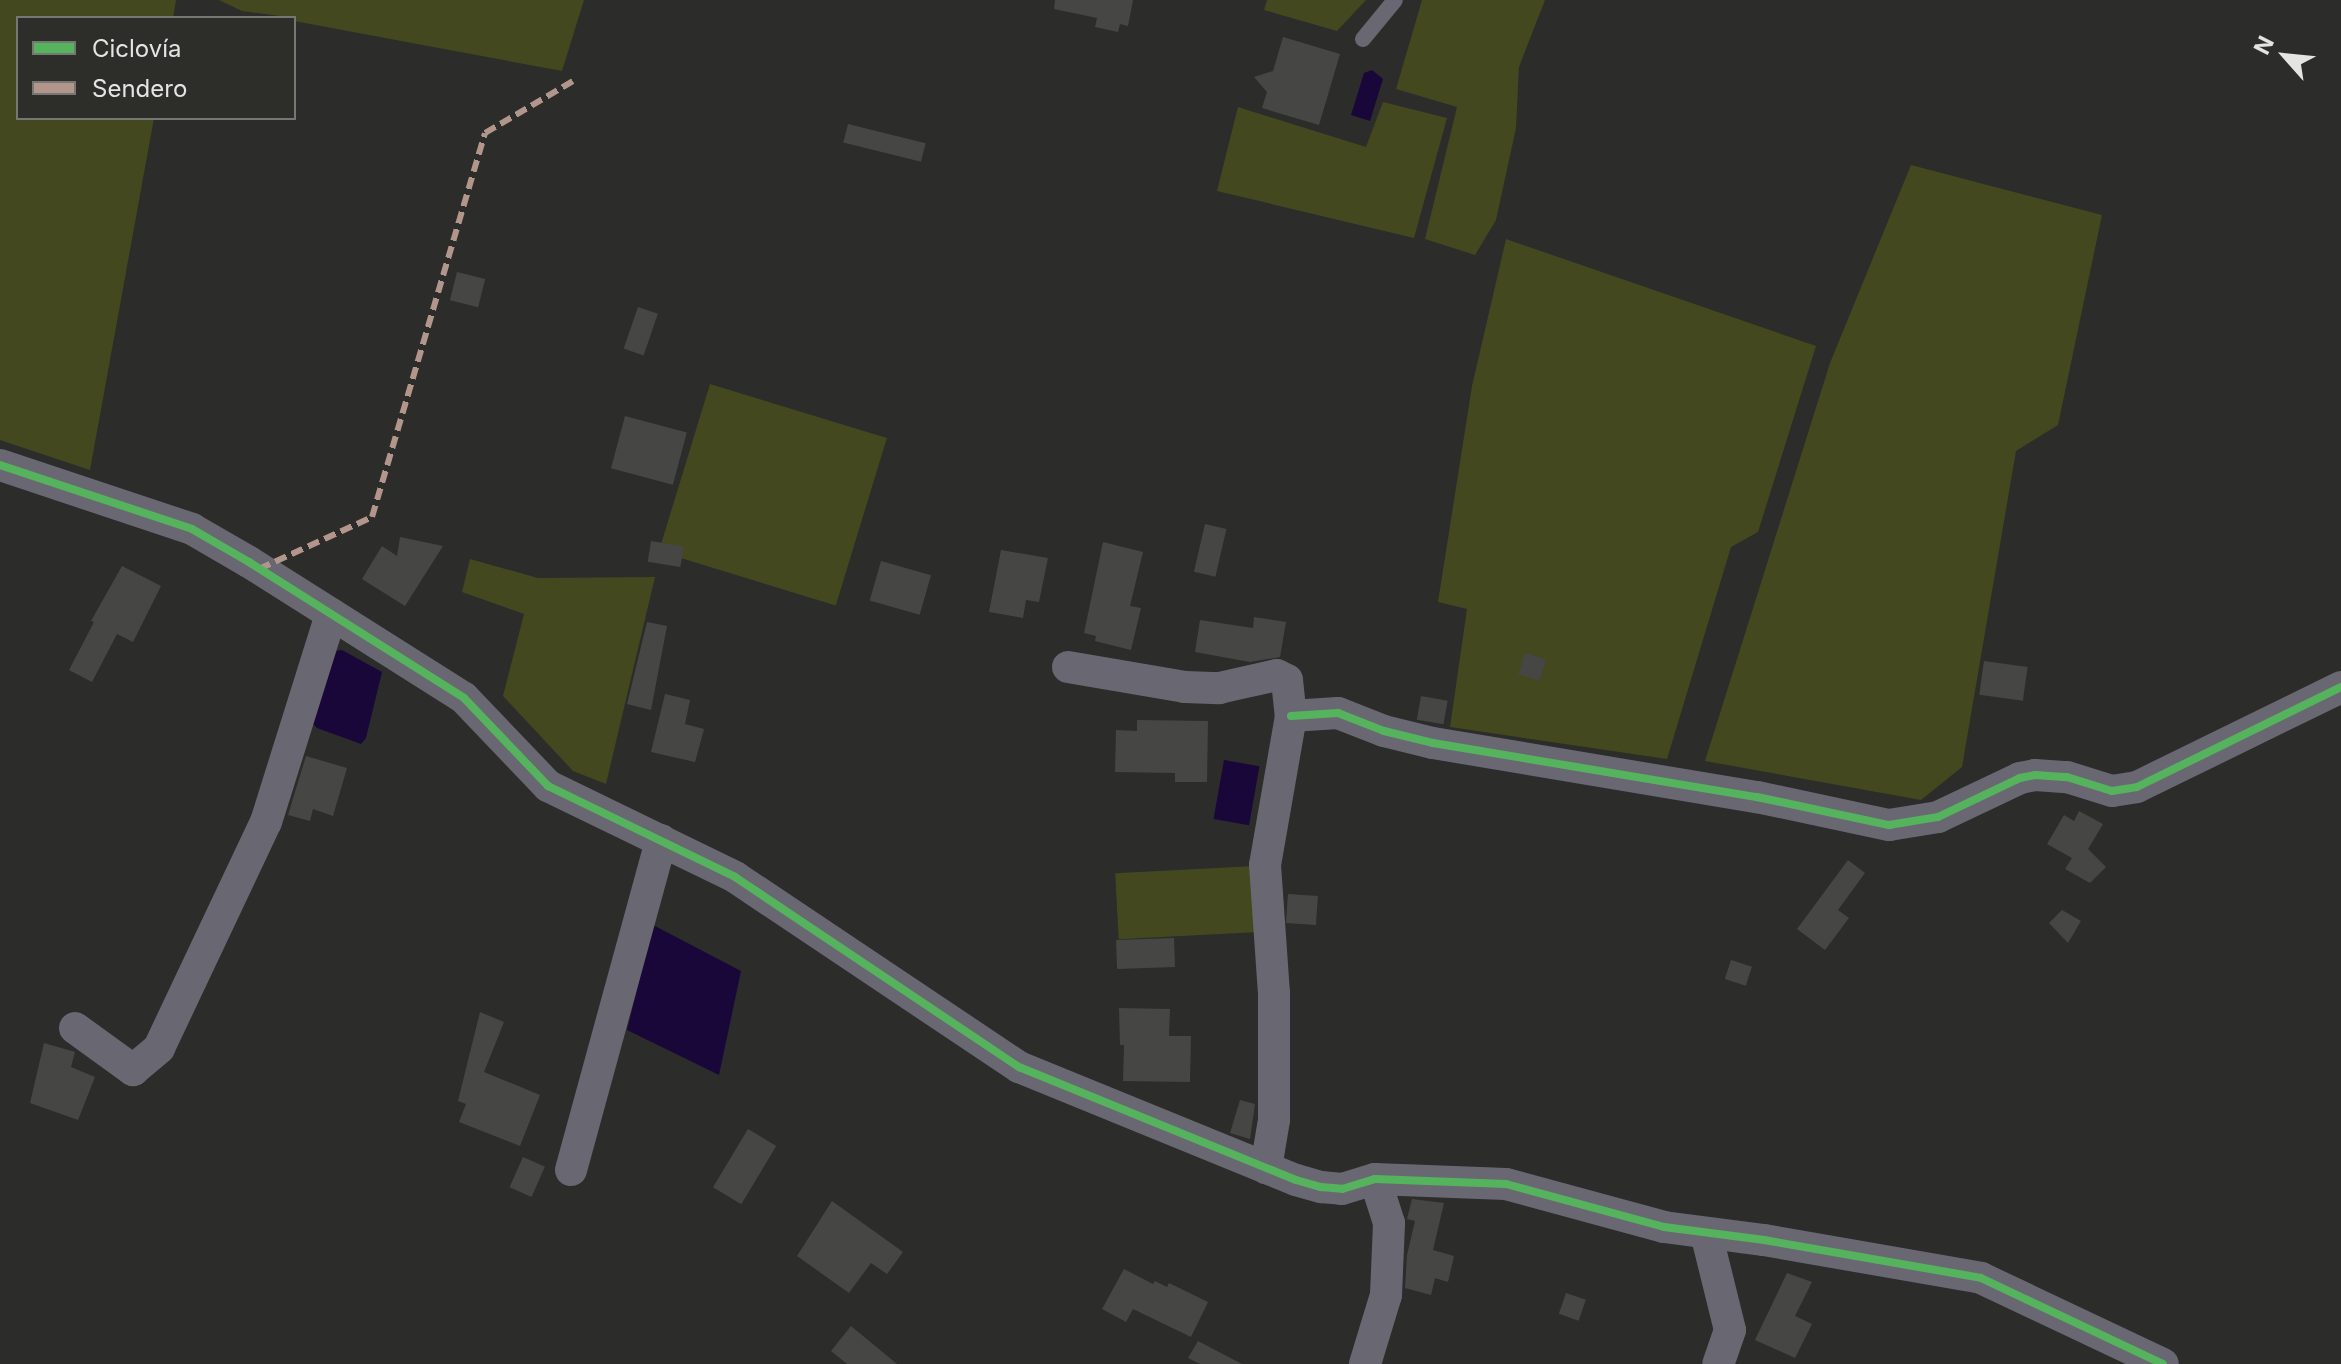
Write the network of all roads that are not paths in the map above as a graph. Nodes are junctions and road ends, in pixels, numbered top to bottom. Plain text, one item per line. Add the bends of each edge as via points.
1 (1395, 0) edge
2 (1363, 39) dead end
3 (0, 465) edge
4 (331, 614) junction
5 (1068, 667) dead end
6 (2341, 687) edge
7 (1291, 716) junction
8 (661, 840) junction
9 (75, 1028) dead end
10 (1266, 1168) junction
11 (571, 1170) dead end
12 (1375, 1179) junction
13 (1706, 1233) junction
14 (1365, 1364) edge
15 (1718, 1364) edge
16 (2163, 1364) edge

1 - 2 lane
3 - 4 street via 192,529
4 - 8 street via 464,698 548,786
4 - 9 street via 266,822 159,1048 133,1070
5 - 7 street via 1185,687 1219,688 1277,675 1287,680
6 - 7 street via 2137,787 2112,791 2067,777 2035,775 1938,817 1889,825 1757,797 1433,743 1338,713
7 - 10 street via 1265,865 1274,993 1274,1120
8 - 10 street via 735,877 1019,1067
8 - 11 street
10 - 12 street via 1321,1187 1342,1189
12 - 13 street via 1506,1184 1664,1227
12 - 14 street via 1389,1223 1386,1295
13 - 15 street via 1730,1330
13 - 16 street via 1981,1278

